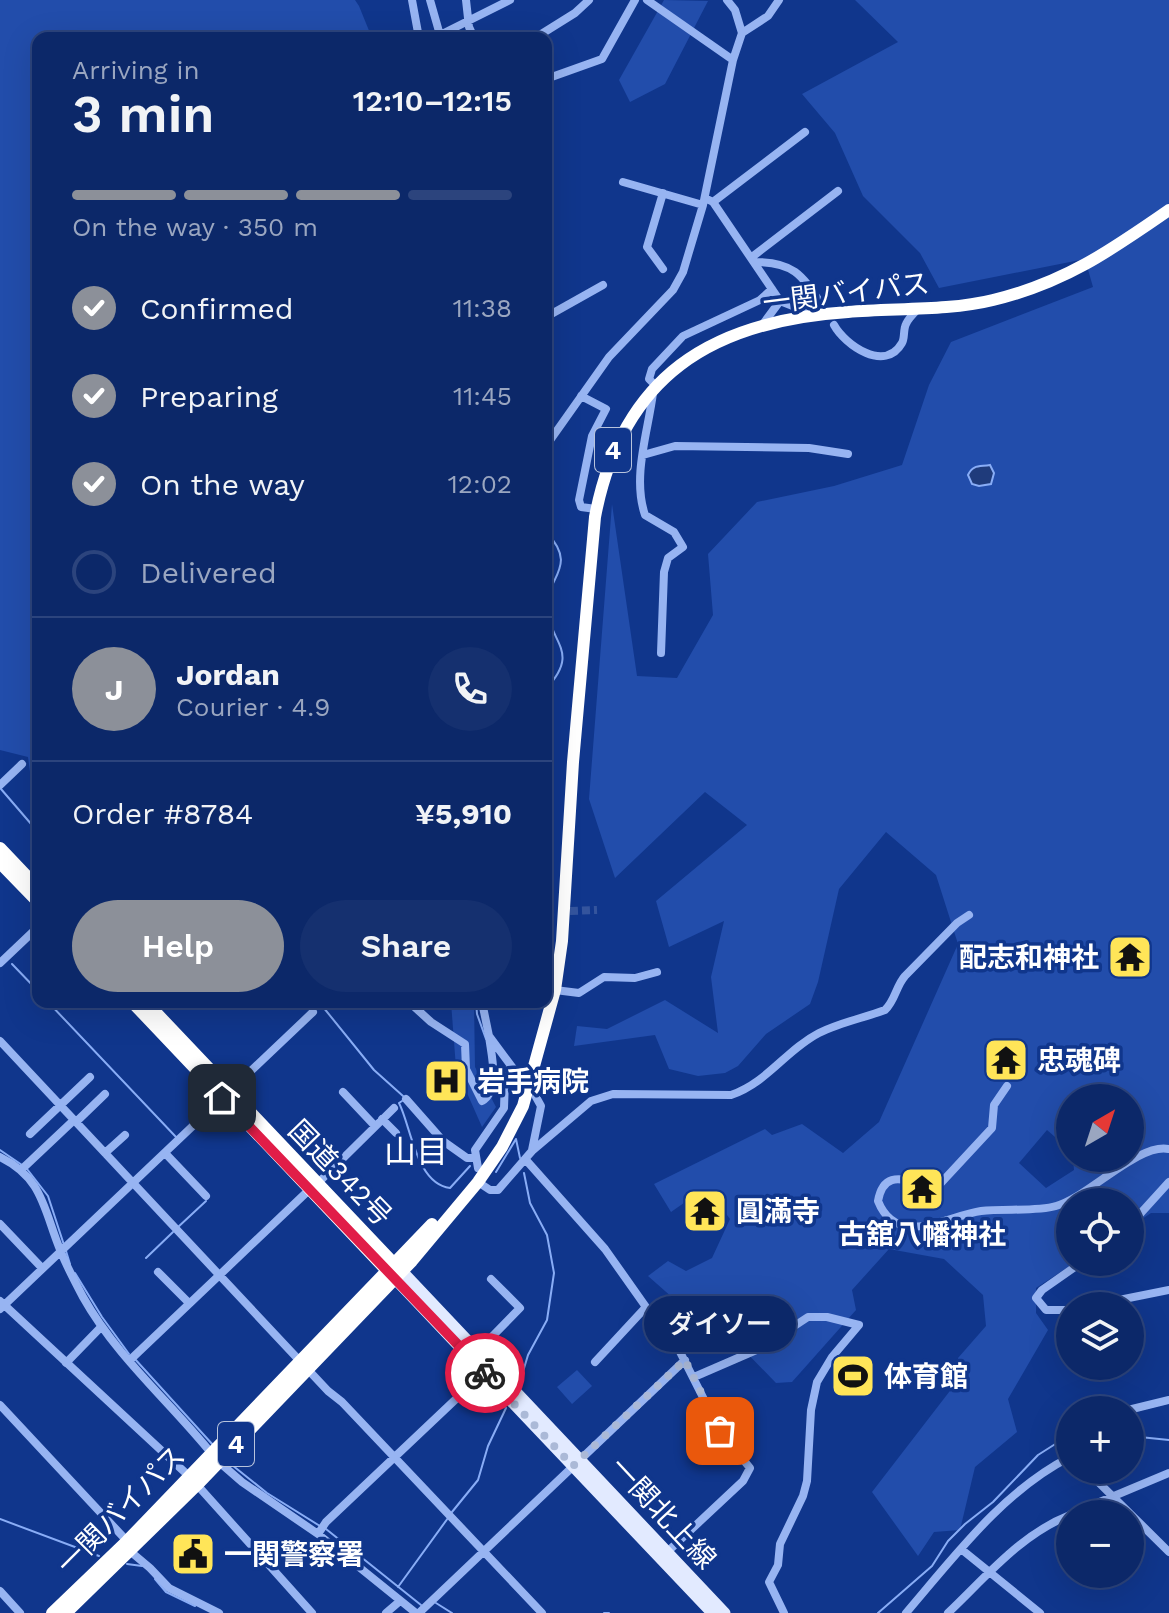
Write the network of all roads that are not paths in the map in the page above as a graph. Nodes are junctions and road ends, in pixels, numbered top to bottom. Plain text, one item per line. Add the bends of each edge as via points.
1 (412, 0) edge
2 (430, 0) edge
3 (466, 0) edge
4 (510, 0) edge
5 (589, 0) edge
6 (635, 0) edge
7 (647, 0) edge
8 (727, 0) edge
9 (779, 0) edge
10 (468, 21) junction
11 (418, 32) edge
12 (439, 32) edge
13 (446, 32) edge
14 (472, 32) edge
15 (545, 32) edge
16 (742, 33) junction
17 (733, 60) junction
18 (552, 77) edge
19 (805, 132) dead end
20 (623, 182) dead end
21 (838, 191) dead end
22 (663, 193) junction
23 (707, 201) junction
24 (1169, 210) edge
25 (754, 260) junction
26 (663, 269) dead end
27 (603, 285) dead end
28 (772, 289) junction
29 (780, 301) junction
30 (918, 308) junction
31 (819, 310) junction
32 (552, 314) edge
33 (763, 324) junction
34 (834, 325) dead end
35 (655, 387) junction
36 (581, 396) junction
37 (552, 437) edge
38 (848, 454) dead end
39 (643, 455) junction
40 (596, 509) junction
41 (661, 653) dead end
42 (22, 764) dead end
43 (0, 785) edge
44 (0, 848) edge
45 (0, 863) edge
46 (32, 882) edge
47 (32, 896) edge
48 (969, 915) dead end
49 (32, 933) edge
50 (1, 961) edge
51 (657, 972) dead end
52 (555, 990) junction
53 (552, 1000) edge
54 (138, 1008) edge
55 (151, 1008) edge
56 (416, 1008) edge
57 (483, 1008) edge
58 (550, 1008) edge
59 (313, 1012) dead end
60 (489, 1036) junction
61 (0, 1041) edge
62 (510, 1067) junction
63 (90, 1077) dead end
64 (528, 1079) junction
65 (1007, 1086) dead end
66 (343, 1092) dead end
67 (105, 1094) dead end
68 (226, 1094) junction
69 (536, 1097) dead end
70 (406, 1099) dead end
71 (60, 1105) junction
72 (394, 1108) dead end
73 (75, 1121) junction
74 (379, 1122) junction
75 (396, 1133) dead end
76 (30, 1134) dead end
77 (125, 1135) dead end
78 (1169, 1149) edge
79 (532, 1151) junction
80 (105, 1153) junction
81 (165, 1153) junction
82 (0, 1157) edge
83 (526, 1160) junction
84 (477, 1163) junction
85 (21, 1170) junction
86 (478, 1182) junction
87 (1169, 1182) edge
88 (133, 1183) junction
89 (313, 1187) junction
90 (206, 1196) dead end
91 (1144, 1210) edge
92 (0, 1224) edge
93 (60, 1251) junction
94 (42, 1268) junction
95 (395, 1271) junction
96 (158, 1272) dead end
97 (221, 1273) junction
98 (1062, 1276) edge
99 (491, 1279) dead end
100 (1169, 1290) edge
101 (1144, 1295) edge
102 (189, 1303) junction
103 (1, 1305) edge
104 (646, 1307) junction
105 (1056, 1310) edge
106 (101, 1327) junction
107 (477, 1352) junction
108 (685, 1360) junction
109 (129, 1361) junction
110 (595, 1362) dead end
111 (66, 1363) junction
112 (305, 1365) junction
113 (480, 1369) junction
114 (694, 1377) junction
115 (1169, 1400) edge
116 (0, 1405) edge
117 (1144, 1406) edge
118 (394, 1457) junction
119 (216, 1458) junction
120 (577, 1463) junction
121 (1056, 1464) edge
122 (1169, 1473) edge
123 (193, 1481) junction
124 (1101, 1484) edge
125 (1115, 1497) junction
126 (1107, 1500) edge
127 (1056, 1520) edge
128 (318, 1534) junction
129 (129, 1547) junction
130 (961, 1549) junction
131 (482, 1550) junction
132 (1169, 1552) edge
133 (664, 1555) junction
134 (991, 1573) junction
135 (0, 1591) edge
136 (400, 1601) junction
137 (20, 1613) edge
138 (52, 1613) edge
139 (66, 1613) edge
140 (219, 1613) edge
141 (312, 1613) edge
142 (386, 1613) edge
143 (418, 1613) edge
144 (542, 1613) edge
145 (712, 1613) edge
146 (725, 1613) edge
147 (784, 1613) edge
148 (906, 1613) edge
149 (948, 1613) edge
150 (1040, 1613) edge

1 - 11 street
2 - 12 street
3 - 10 street
4 - 10 street
5 - 15 street
6 - 18 street via 602,59
7 - 17 street
8 - 16 street
9 - 16 street via 768,16
10 - 13 street
10 - 14 street
16 - 17 street
17 - 23 street
19 - 23 street
20 - 22 street
21 - 25 street
22 - 23 street
22 - 26 street via 647,247
23 - 25 street
23 - 36 street via 673,290 609,357
24 - 30 highway, 一関バイパス / 4 via 1097,260 1043,286 989,302
25 - 28 street
25 - 31 street via 790,266
27 - 32 street
28 - 29 street
28 - 35 street via 760,300 683,336 652,369 649,379
29 - 31 street
29 - 33 street
30 - 31 highway, 一関バイパス / 4
30 - 34 street via 906,324 903,342 887,353 870,355 856,349
31 - 33 highway, 一関バイパス / 4
33 - 35 highway, 一関バイパス / 4 via 704,347
35 - 39 street
35 - 40 highway, 一関バイパス / 4 via 613,450
36 - 37 street
36 - 40 street via 606,409 592,436 579,500 584,509
38 - 39 street via 809,448 675,446
39 - 41 street via 640,500 645,515 674,532 683,547 668,558 664,572
40 - 52 highway, 一関バイパス / 4
42 - 43 street
44 - 46 highway
45 - 47 highway
48 - 79 street via 905,976 885,1010 819,1034 757,1083 731,1095 613,1094 591,1101
49 - 50 street
51 - 52 street via 604,977 579,993
52 - 53 highway, 一関バイパス / 4
54 - 68 highway, 国道342号
55 - 68 highway, 国道342号
56 - 60 street via 465,1044 466,1069 482,1101 493,1087
57 - 60 street
58 - 64 highway, 一関バイパス / 4
59 - 68 street
60 - 62 street
61 - 71 street
62 - 64 street
62 - 84 street via 504,1108 476,1146
63 - 71 street
64 - 84 highway, 一関バイパス / 4 via 505,1127
64 - 86 highway, 一関バイパス / 4 via 523,1106
65 - 78 street via 994,1105 992,1128 940,1184 891,1179 884,1184 878,1201 884,1215 915,1227 982,1211 1056,1206 1138,1155
66 - 74 street
67 - 73 street
68 - 81 street
68 - 89 highway, 国道342号
69 - 79 street via 541,1106
70 - 84 street via 443,1141
71 - 73 street
71 - 76 street
72 - 74 street
73 - 80 street
73 - 85 street
74 - 75 street
74 - 89 street
77 - 80 street
79 - 83 street
80 - 88 street
81 - 88 street
81 - 90 street
82 - 85 street
83 - 86 street via 498,1190
83 - 104 street via 605,1249
84 - 95 highway, 一関バイパス / 4 via 457,1196
85 - 93 street via 43,1198
86 - 95 highway, 一関バイパス / 4
87 - 91 street
88 - 93 street
88 - 97 street
89 - 95 highway, 国道342号
89 - 97 street
92 - 94 street
93 - 94 street
93 - 106 street
94 - 103 street
95 - 107 main road, 一関北上線
95 - 112 highway, 一関バイパス / 4
95 - 113 main road, 一関北上線
96 - 102 street
97 - 102 street
97 - 112 street
98 - 105 street via 1036,1298 1046,1310
99 - 107 street via 520,1308
100 - 101 street
102 - 109 street
103 - 111 street
104 - 108 street
104 - 110 street
106 - 109 street
106 - 111 street
107 - 120 main road, 一関北上線
108 - 114 street
108 - 120 street
109 - 119 street
111 - 123 street
112 - 118 street
112 - 119 highway, 一関バイパス / 4
113 - 118 street
113 - 120 main road, 一関北上線
114 - 133 street via 720,1431 751,1471
114 - 147 street via 761,1348 808,1317 859,1325 817,1382 807,1481 769,1582
115 - 117 street
116 - 129 street
118 - 128 street
118 - 131 street
119 - 123 highway, 一関バイパス / 4
119 - 128 street
120 - 131 street
120 - 133 main road, 一関北上線
121 - 130 street via 1041,1472
122 - 125 street
123 - 129 highway, 一関バイパス / 4
123 - 141 street
124 - 125 street
125 - 126 street
125 - 132 street
127 - 134 street
128 - 136 street
129 - 138 highway, 一関バイパス / 4
129 - 139 highway, 一関バイパス / 4
129 - 140 street via 169,1588
130 - 134 street
130 - 148 street
131 - 143 street
131 - 144 street
133 - 145 main road, 一関北上線
133 - 146 main road, 一関北上線
134 - 149 street
134 - 150 street
135 - 137 street
136 - 142 street
136 - 143 street

